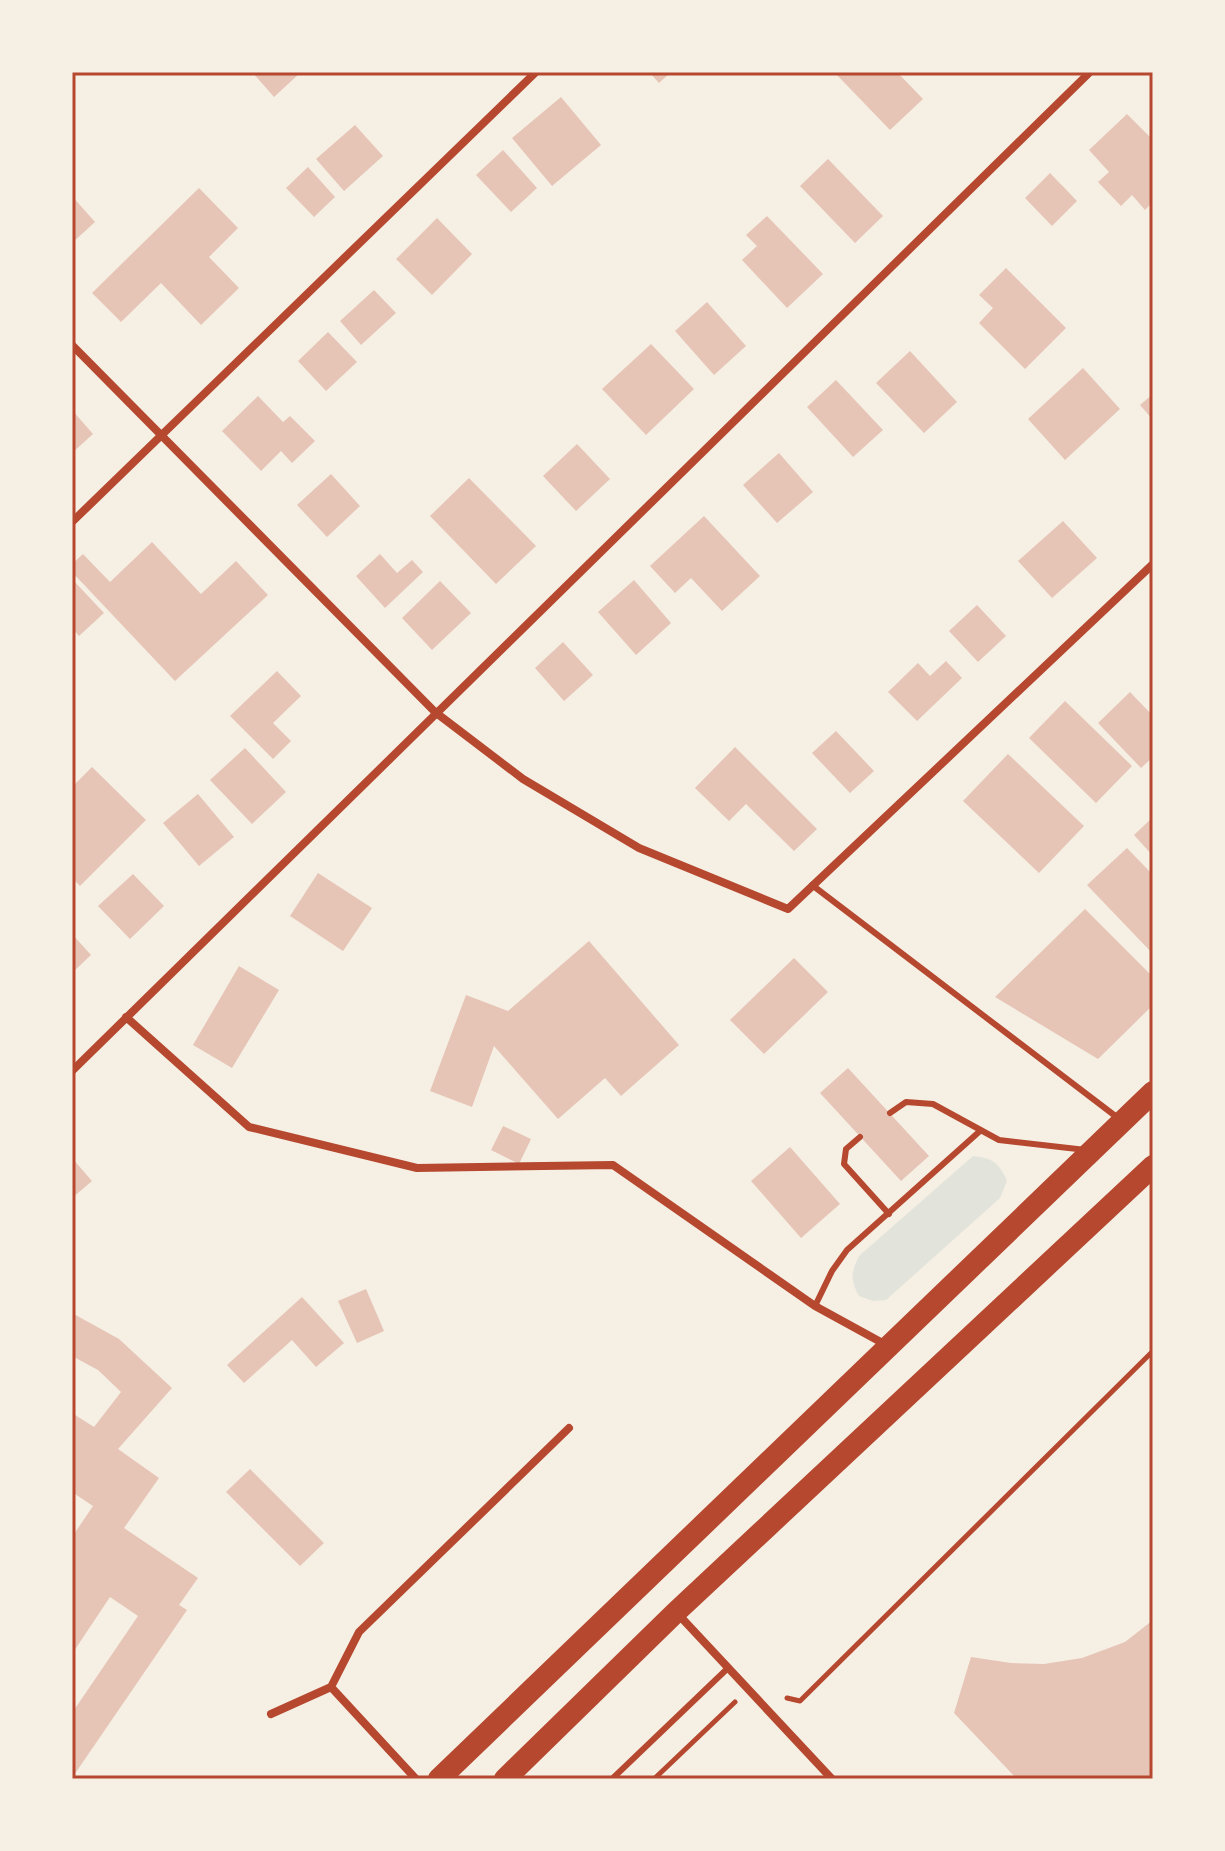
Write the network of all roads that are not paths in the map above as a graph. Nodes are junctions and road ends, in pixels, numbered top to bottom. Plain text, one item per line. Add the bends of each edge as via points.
1 (536, 72) edge
2 (1090, 72) edge
3 (72, 345) edge
4 (160, 436) junction
5 (72, 522) edge
6 (1153, 564) edge
7 (435, 712) junction
8 (812, 885) junction
9 (126, 1017) junction
10 (72, 1071) edge
11 (1153, 1092) edge
12 (890, 1113) dead end
13 (1123, 1121) junction
14 (980, 1131) junction
15 (860, 1137) dead end
16 (1093, 1150) junction
17 (1153, 1166) edge
18 (889, 1214) junction
19 (815, 1306) junction
20 (890, 1347) junction
21 (569, 1428) dead end
22 (676, 1612) junction
23 (728, 1668) junction
24 (331, 1687) junction
25 (271, 1714) dead end
26 (416, 1779) edge
27 (439, 1779) edge
28 (505, 1779) edge
29 (612, 1779) edge
30 (832, 1779) edge

1 - 4 street
2 - 7 street
3 - 4 street
4 - 5 street
4 - 7 street
6 - 8 street
7 - 8 street via 523,779 639,848 788,909
7 - 9 street
8 - 13 lane
9 - 10 street
9 - 19 street via 249,1127 417,1168 613,1165
11 - 13 highway
12 - 14 lane via 906,1102 933,1104
13 - 16 highway
14 - 16 lane via 999,1140
14 - 18 lane
15 - 18 lane via 846,1149 844,1164
16 - 20 highway
17 - 22 highway
18 - 19 lane via 838,1262
19 - 20 street
20 - 27 highway
21 - 24 street via 359,1632
22 - 23 street
22 - 28 highway
23 - 29 lane
23 - 30 street
24 - 25 street
24 - 26 street

